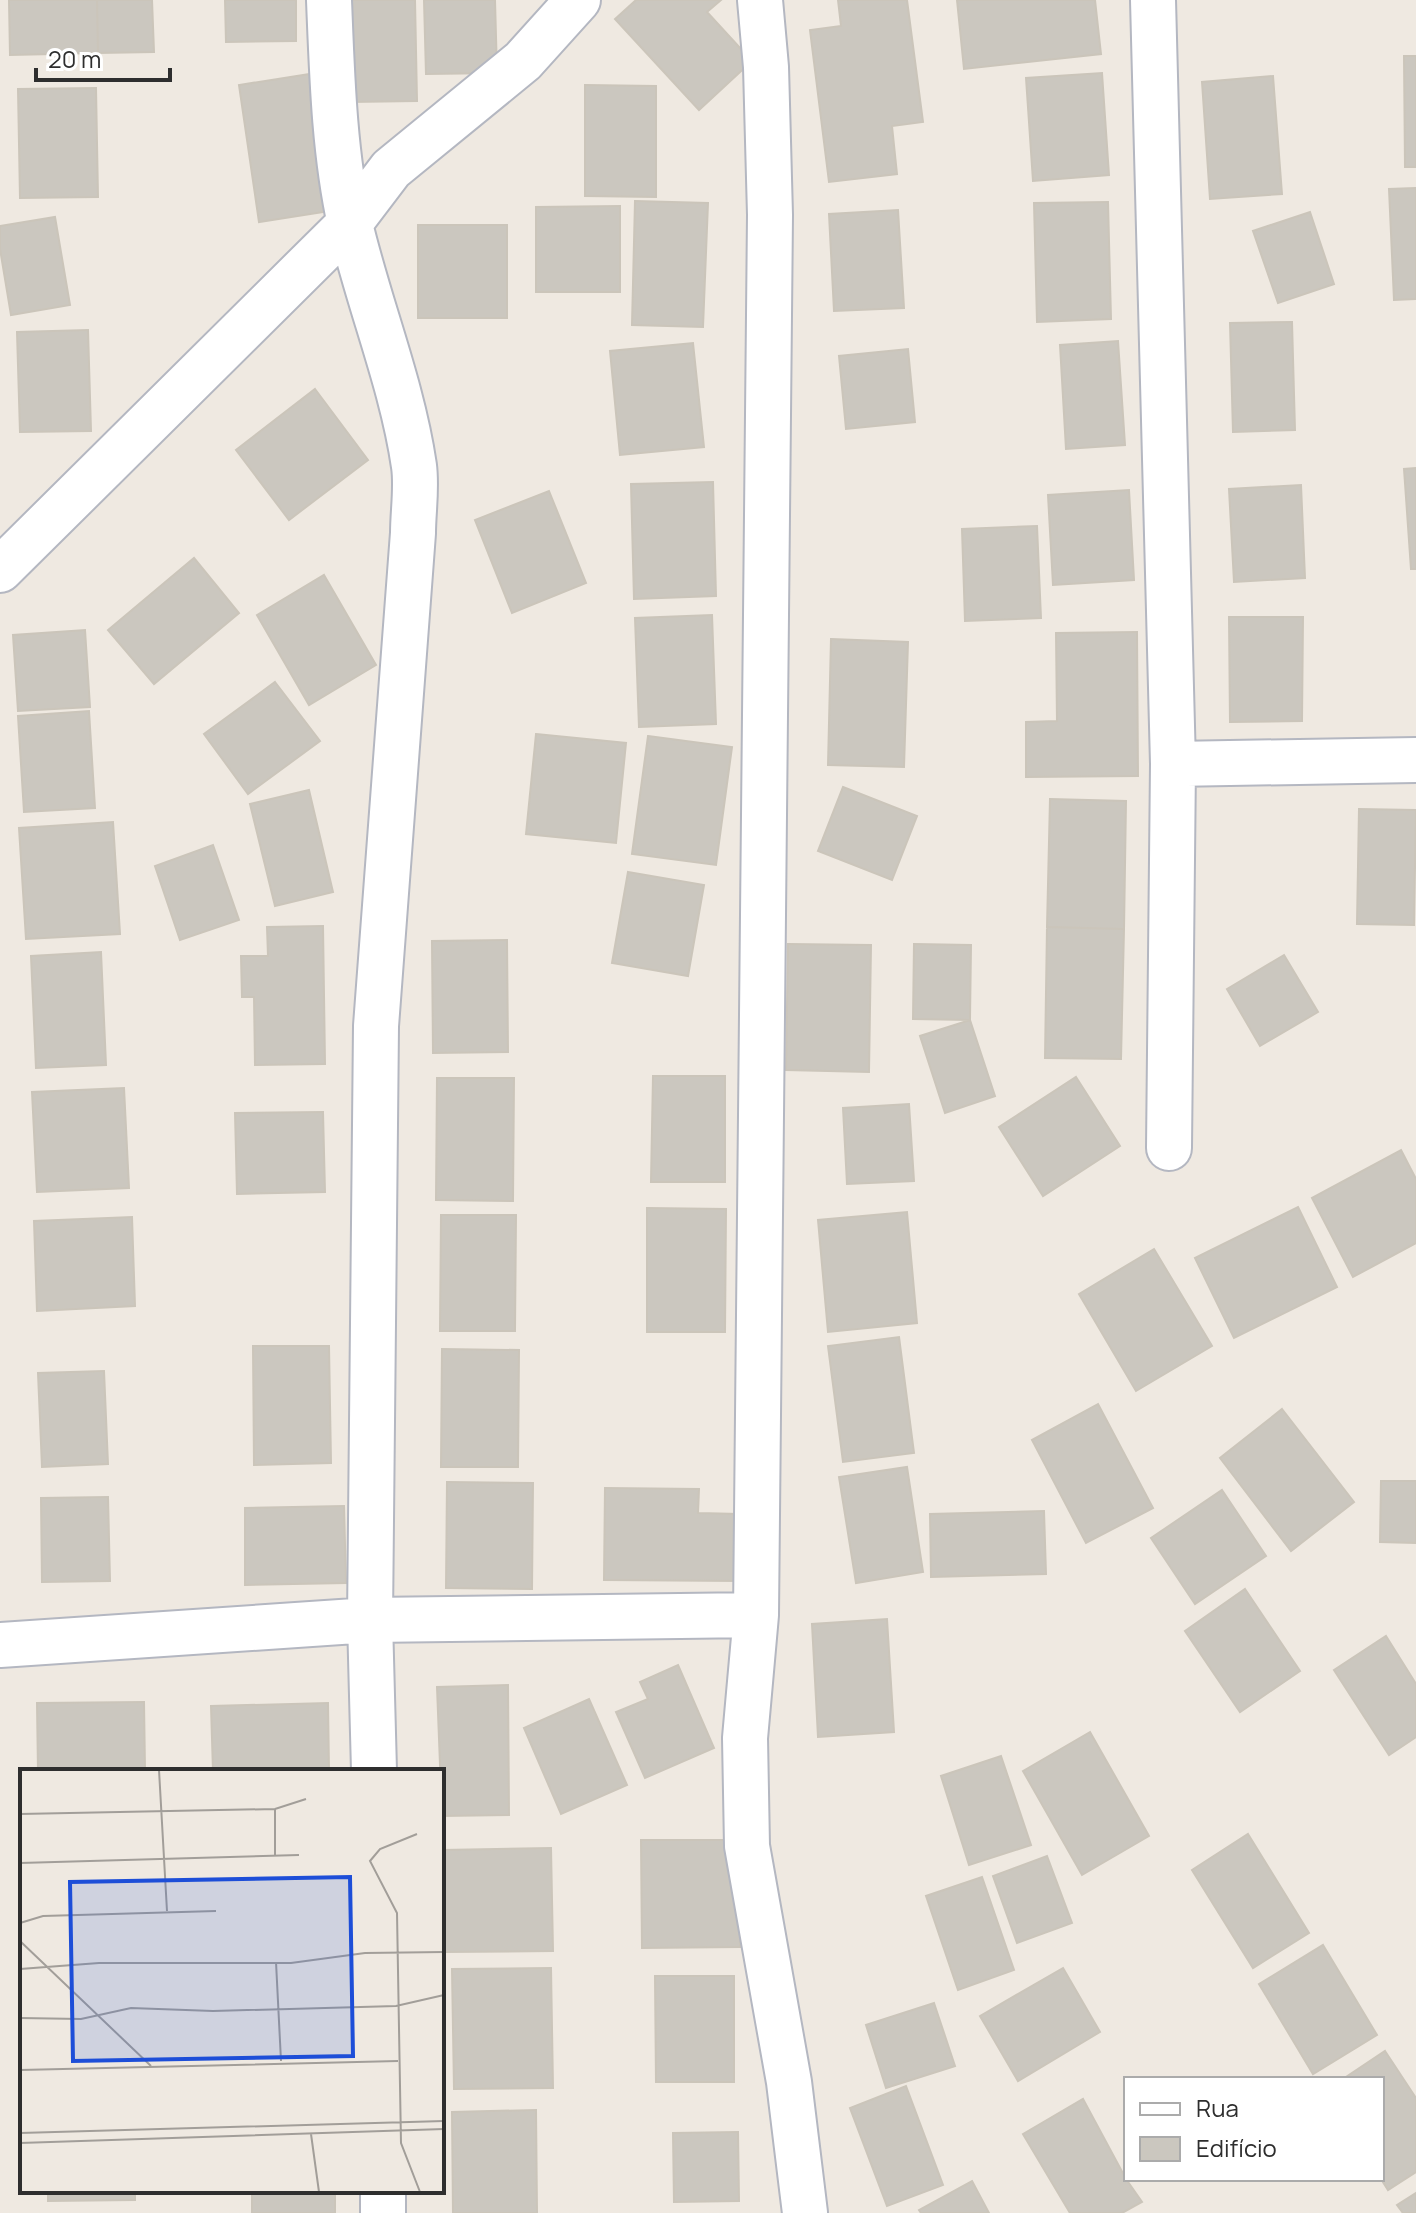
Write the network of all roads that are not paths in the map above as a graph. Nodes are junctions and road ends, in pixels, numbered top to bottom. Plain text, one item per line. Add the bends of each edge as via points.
1 (329, 0) edge
2 (578, 0) edge
3 (760, 0) edge
4 (1153, 0) edge
5 (350, 223) junction
6 (0, 570) edge
7 (1416, 760) edge
8 (1173, 764) junction
9 (1169, 1148) dead end
10 (756, 1615) junction
11 (370, 1620) junction
12 (0, 1645) edge
13 (374, 1769) edge
14 (805, 2213) edge

1 - 5 street
2 - 5 street via 523,61 391,169
3 - 10 street via 770,231
4 - 8 street
5 - 6 street
5 - 11 street via 414,468 376,1026
7 - 8 street
8 - 9 street
10 - 11 street
10 - 14 street via 745,1738 747,1846 789,2082
11 - 12 street
11 - 13 street

